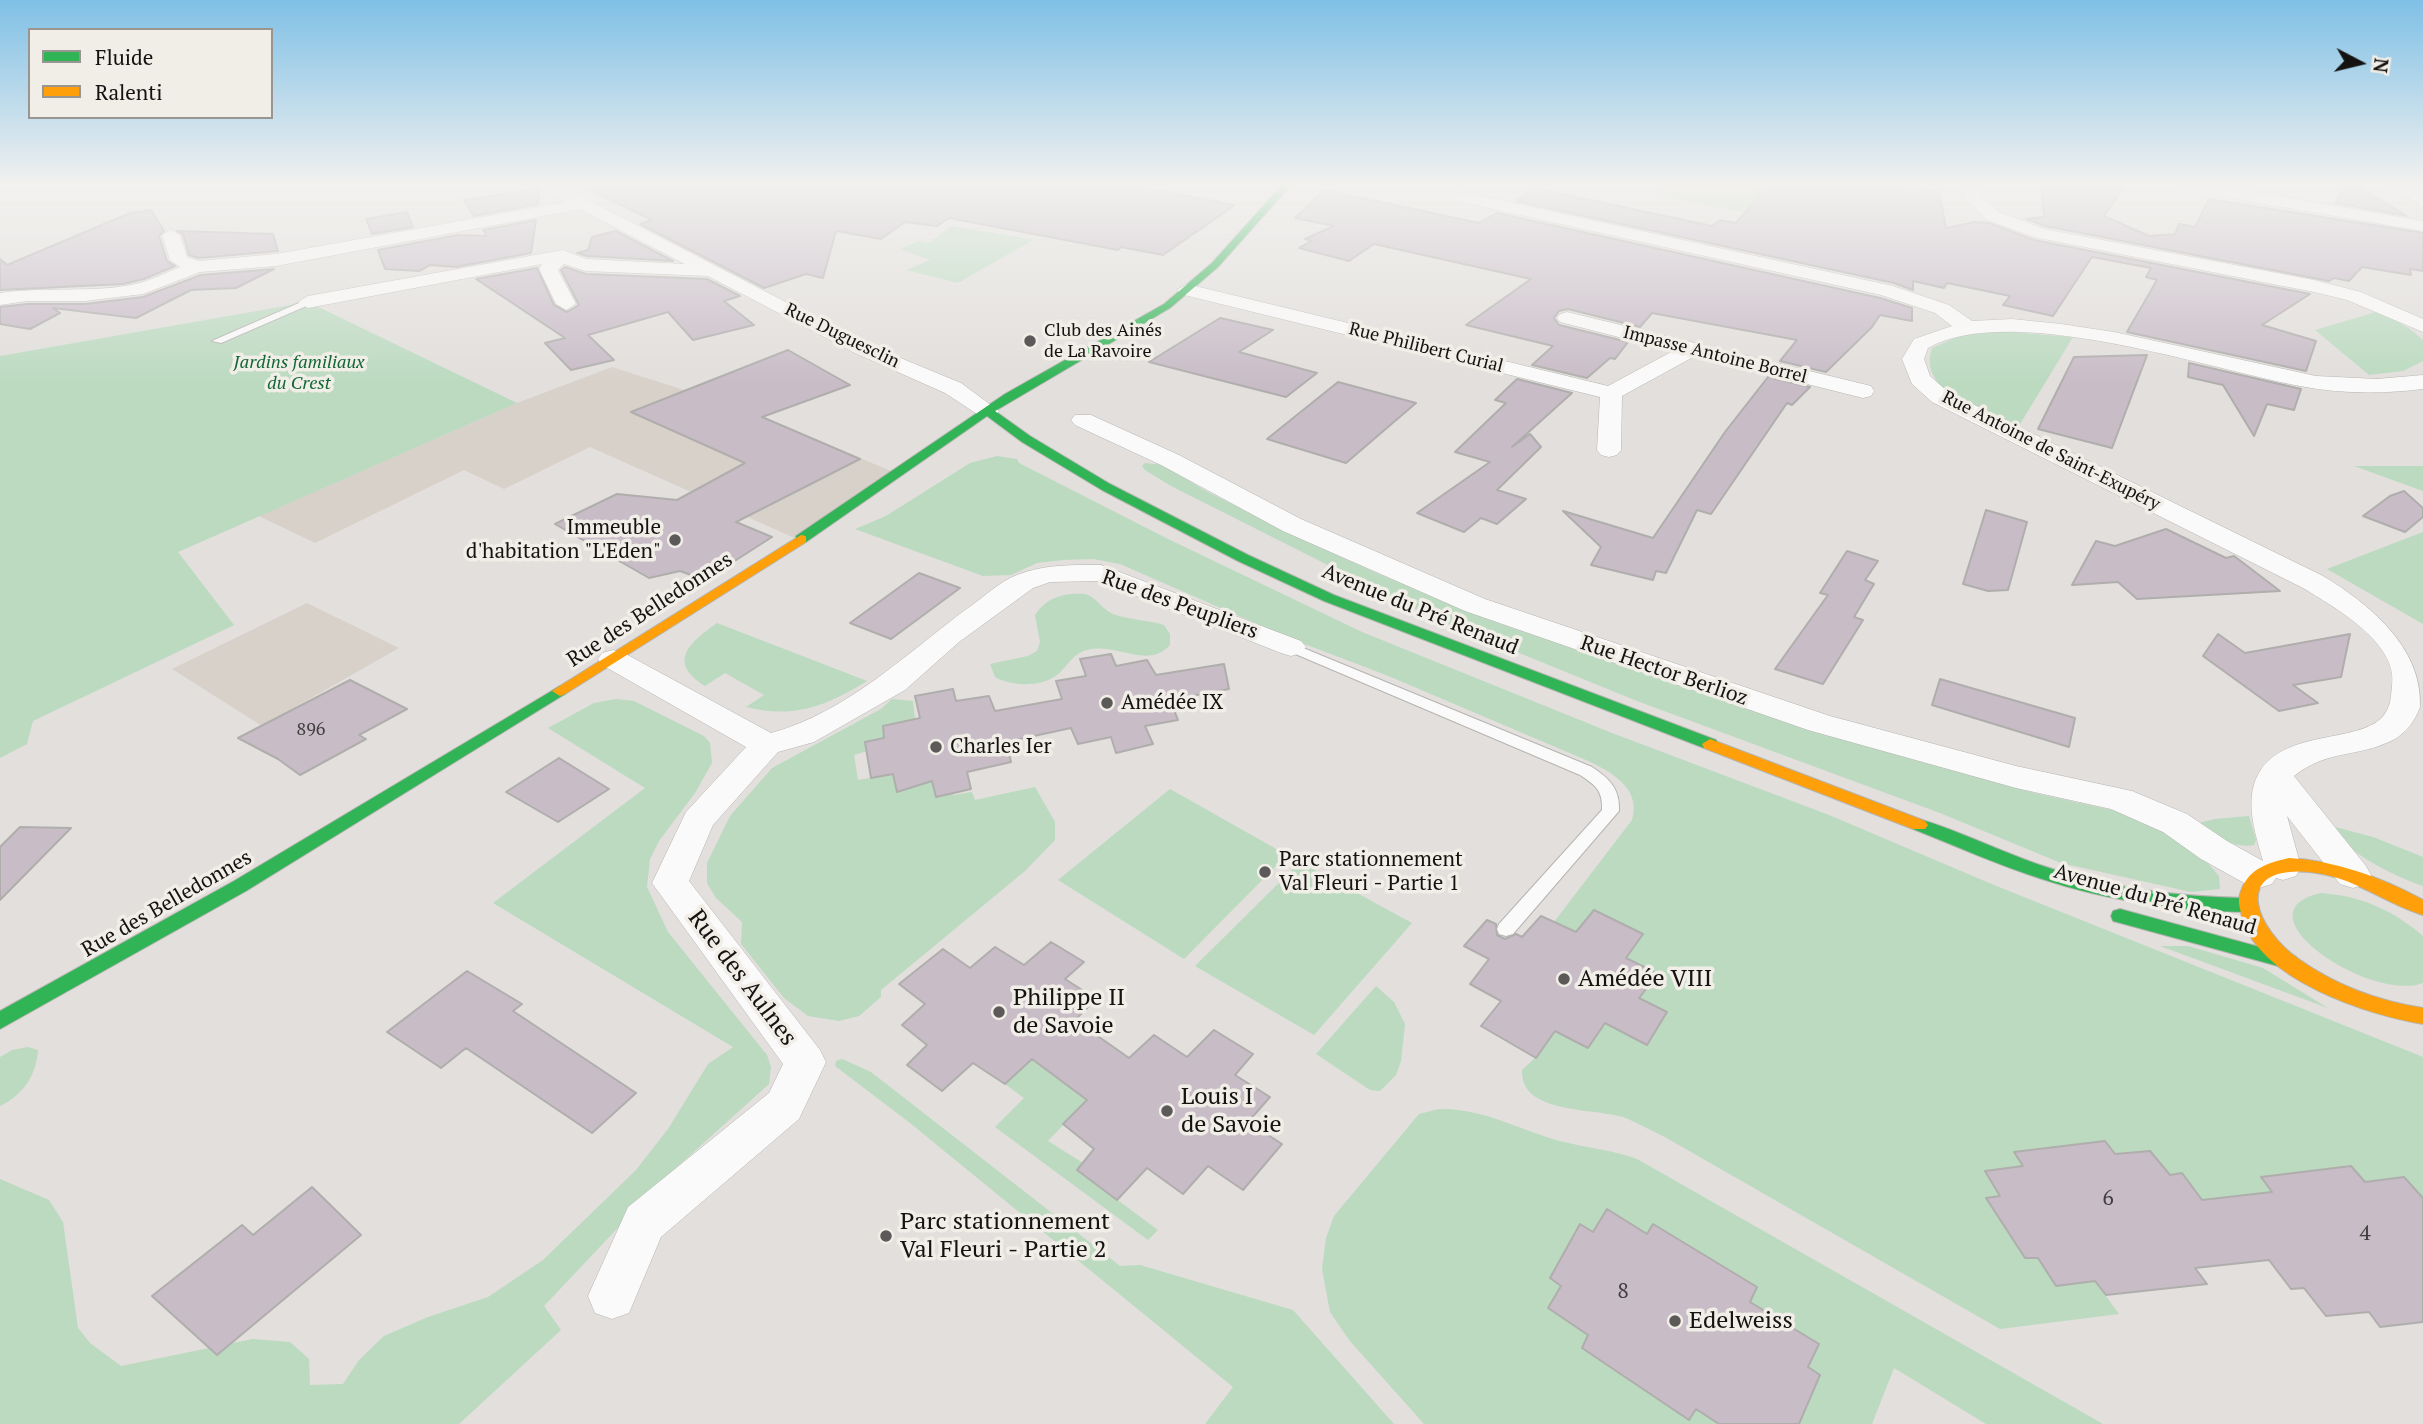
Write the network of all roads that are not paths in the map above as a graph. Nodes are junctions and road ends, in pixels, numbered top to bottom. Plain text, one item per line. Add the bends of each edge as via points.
1 (176, 251) edge
2 (320, 251) edge
3 (675, 251) edge
4 (1224, 251) edge
5 (1711, 251) edge
6 (2135, 251) edge
7 (563, 255) junction
8 (197, 267) junction
9 (714, 271) junction
10 (1187, 290) junction
11 (0, 299) edge
12 (308, 302) joint
13 (566, 304) dead end
14 (1567, 318) dead end
15 (2423, 326) edge
16 (1969, 328) junction
17 (217, 341) dead end
18 (1692, 349) junction
19 (2423, 382) edge
20 (1863, 391) dead end
21 (1611, 393) junction
22 (988, 411) junction
23 (1083, 420) dead end
24 (1609, 450) dead end
25 (1290, 647) joint
26 (613, 659) junction
27 (767, 745) junction
28 (2275, 774) junction
29 (1859, 802) junction
30 (2271, 871) junction
31 (2353, 875) junction
32 (2047, 891) dead end
33 (2247, 905) junction
34 (2423, 908) edge
35 (2099, 911) dead end
36 (1506, 929) dead end
37 (2288, 962) junction
38 (2423, 1016) edge
39 (0, 1021) edge
40 (612, 1296) dead end

1 - 8 street via 179,260
2 - 8 street
3 - 9 street, Rue Duguesclin
4 - 10 main road, Rue des Belledonnes
5 - 16 street via 1917,298
6 - 15 street via 2354,296
7 - 9 street via 586,265
7 - 12 street
7 - 13 street via 548,269
8 - 11 street via 143,288
9 - 22 street, Rue Duguesclin via 862,349 953,388
10 - 21 street, Rue Philibert Curial
10 - 22 main road, Rue des Belledonnes via 1152,316 1041,375
12 - 17 lane
14 - 18 street, Impasse Antoine Borrel
16 - 19 street, Rue Antoine de Saint-Exupéry via 2003,325 2070,330 2303,380 2392,387
16 - 28 street, Rue Antoine de Saint-Exupéry via 1942,333 1920,344 1913,359 1920,379 1940,397 2313,582 2349,604 2386,636 2406,661 2411,687 2399,721 2376,736 2301,752
18 - 20 street, Impasse Antoine Borrel
18 - 21 street
21 - 24 street
22 - 26 main road, Rue des Belledonnes via 947,443
22 - 29 main road, Avenue du Pré Renaud via 1106,487 1329,598
23 - 30 street, Rue Hector Berlioz via 1292,524 1475,605 1819,723 2016,777 2120,799 2175,823 2214,850
25 - 27 street, Rue des Peupliers via 1101,573 1047,574 1023,582 949,635 894,683 803,735
25 - 36 lane, Rue des Peupliers via 1513,739 1603,782 1611,797 1610,811
26 - 27 street
26 - 39 main road, Rue des Belledonnes via 397,794
27 - 40 street, Rue des Aulnes via 698,820 670,883 805,1062 784,1106 644,1222
28 - 30 street via 2266,807
28 - 31 street
29 - 32 main road, Avenue du Pré Renaud
29 - 33 main road, Avenue du Pré Renaud via 2102,891 2165,903
30 - 31 main road via 2315,867
30 - 33 main road via 2249,888
31 - 34 main road
33 - 37 main road via 2260,933
35 - 37 main road, Avenue du Pré Renaud
37 - 38 main road via 2347,997

